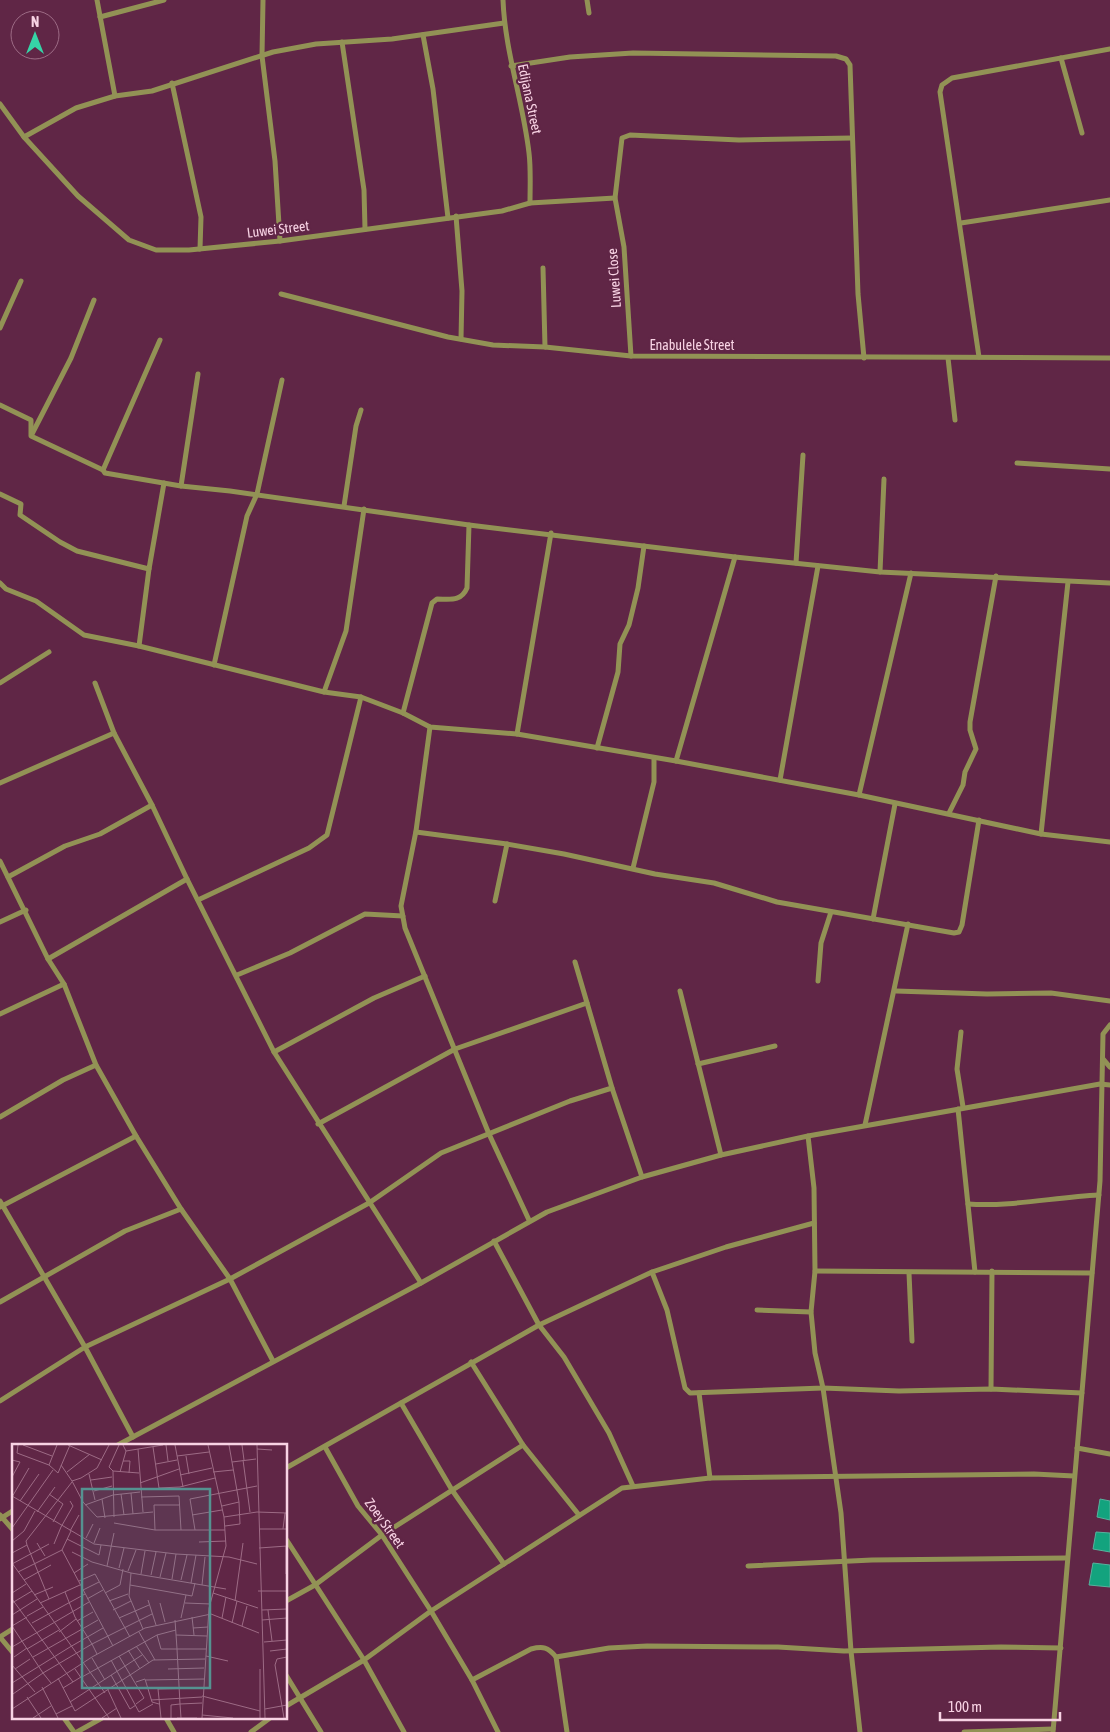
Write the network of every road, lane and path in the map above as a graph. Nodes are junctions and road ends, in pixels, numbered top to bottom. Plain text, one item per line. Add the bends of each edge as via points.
1 (97, 0) edge
2 (164, 0) edge
3 (264, 0) edge
4 (503, 0) edge
5 (587, 0) edge
6 (589, 13) dead end
7 (100, 17) junction
8 (504, 23) junction
9 (423, 35) junction
10 (342, 42) junction
11 (1110, 49) edge
12 (262, 56) junction
13 (1061, 58) junction
14 (511, 66) junction
15 (172, 83) junction
16 (115, 96) junction
17 (0, 104) edge
18 (1082, 133) dead end
19 (24, 137) junction
20 (852, 138) junction
21 (615, 198) junction
22 (1110, 200) edge
23 (530, 203) junction
24 (456, 216) junction
25 (448, 218) junction
26 (961, 223) junction
27 (365, 230) junction
28 (280, 241) junction
29 (200, 249) junction
30 (543, 268) dead end
31 (21, 281) dead end
32 (280, 294) dead end
33 (94, 300) dead end
34 (0, 328) edge
35 (461, 339) junction
36 (160, 340) dead end
37 (545, 347) junction
38 (631, 356) junction
39 (979, 357) junction
40 (864, 358) junction
41 (948, 358) junction
42 (1110, 358) edge
43 (198, 374) dead end
44 (282, 380) dead end
45 (0, 405) edge
46 (361, 410) dead end
47 (955, 420) dead end
48 (31, 436) junction
49 (803, 455) dead end
50 (1017, 463) dead end
51 (1110, 469) edge
52 (103, 470) junction
53 (884, 478) dead end
54 (164, 483) junction
55 (181, 486) junction
56 (0, 494) edge
57 (257, 494) junction
58 (344, 506) junction
59 (364, 509) junction
60 (469, 525) junction
61 (551, 533) junction
62 (644, 546) junction
63 (735, 557) junction
64 (796, 562) junction
65 (818, 566) junction
66 (149, 569) junction
67 (880, 572) junction
68 (911, 573) junction
69 (996, 576) junction
70 (1068, 582) junction
71 (0, 583) edge
72 (1110, 583) edge
73 (139, 646) junction
74 (49, 652) dead end
75 (214, 666) junction
76 (0, 683) edge
77 (95, 683) dead end
78 (324, 692) junction
79 (361, 697) junction
80 (403, 713) junction
81 (430, 727) junction
82 (114, 733) junction
83 (517, 734) junction
84 (597, 748) junction
85 (654, 758) junction
86 (676, 761) junction
87 (780, 780) junction
88 (0, 784) edge
89 (859, 795) junction
90 (895, 804) junction
91 (152, 805) junction
92 (950, 813) junction
93 (979, 820) junction
94 (416, 832) junction
95 (1040, 834) junction
96 (1110, 842) edge
97 (507, 844) junction
98 (0, 861) edge
99 (633, 868) junction
100 (8, 877) junction
101 (187, 879) junction
102 (198, 900) junction
103 (495, 901) dead end
104 (26, 910) junction
105 (831, 912) junction
106 (403, 916) junction
107 (873, 918) junction
108 (0, 922) edge
109 (908, 924) junction
110 (48, 959) junction
111 (575, 962) dead end
112 (237, 975) junction
113 (426, 976) junction
114 (818, 981) dead end
115 (64, 984) junction
116 (896, 990) junction
117 (680, 992) dead end
118 (1110, 1001) edge
119 (587, 1003) junction
120 (0, 1014) edge
121 (1110, 1025) edge
122 (961, 1032) dead end
123 (775, 1046) dead end
124 (455, 1049) junction
125 (274, 1052) junction
126 (1102, 1058) junction
127 (698, 1064) junction
128 (96, 1065) junction
129 (1110, 1067) edge
130 (1110, 1085) edge
131 (1103, 1086) junction
132 (612, 1088) junction
133 (961, 1108) junction
134 (0, 1118) edge
135 (318, 1124) junction
136 (865, 1126) junction
137 (489, 1134) junction
138 (136, 1136) junction
139 (808, 1136) junction
140 (721, 1155) junction
141 (642, 1177) junction
142 (1099, 1195) junction
143 (369, 1203) junction
144 (1, 1204) edge
145 (968, 1204) junction
146 (182, 1209) junction
147 (529, 1220) junction
148 (814, 1223) junction
149 (494, 1240) junction
150 (815, 1271) junction
151 (992, 1271) junction
152 (652, 1272) junction
153 (975, 1272) junction
154 (909, 1273) junction
155 (1092, 1273) junction
156 (45, 1278) junction
157 (230, 1279) junction
158 (422, 1283) junction
159 (0, 1302) edge
160 (756, 1310) dead end
161 (811, 1312) junction
162 (539, 1324) junction
163 (912, 1341) dead end
164 (85, 1347) junction
165 (273, 1361) junction
166 (471, 1362) junction
167 (823, 1388) junction
168 (991, 1389) junction
169 (1082, 1393) junction
170 (699, 1394) junction
171 (0, 1401) edge
172 (401, 1403) junction
173 (132, 1437) junction
174 (120, 1444) edge
175 (523, 1445) junction
176 (325, 1447) junction
177 (1077, 1448) junction
178 (1110, 1454) edge
179 (288, 1467) edge
180 (1074, 1476) junction
181 (837, 1477) junction
182 (710, 1478) junction
183 (633, 1486) junction
184 (452, 1490) junction
185 (12, 1511) edge
186 (579, 1516) junction
187 (1, 1518) edge
188 (12, 1529) edge
189 (382, 1535) junction
190 (288, 1542) edge
191 (1066, 1558) junction
192 (844, 1562) junction
193 (504, 1564) junction
194 (748, 1566) dead end
195 (315, 1585) junction
196 (288, 1600) edge
197 (431, 1611) junction
198 (12, 1629) edge
199 (0, 1637) edge
200 (1060, 1648) junction
201 (850, 1651) junction
202 (12, 1652) edge
203 (556, 1657) junction
204 (364, 1660) junction
205 (288, 1678) edge
206 (472, 1680) junction
207 (300, 1697) junction
208 (288, 1705) edge
209 (66, 1720) edge
210 (98, 1720) edge
211 (167, 1720) edge
212 (267, 1720) edge
213 (1053, 1731) edge
214 (75, 1732) edge
215 (174, 1732) edge
216 (251, 1732) edge
217 (321, 1732) edge
218 (404, 1732) edge
219 (498, 1732) edge
220 (567, 1732) edge
221 (860, 1732) edge
222 (964, 1732) edge

1 - 7 street
2 - 7 street
3 - 12 street
4 - 8 street, Edijana Street
5 - 6 street
7 - 16 street
8 - 9 street
8 - 14 street, Edijana Street
9 - 10 street
9 - 25 street
10 - 12 street via 316,44
10 - 27 street via 364,190
11 - 13 street
12 - 15 street
12 - 28 street via 276,161
13 - 18 street
13 - 26 street via 952,78 942,85 940,92
14 - 20 street via 570,57 633,54 836,56 846,59 850,65
14 - 23 street, Edijana Street via 530,153
15 - 16 street
15 - 29 street via 200,217
16 - 19 street via 76,108
17 - 19 street, Luwei Street
19 - 29 street, Luwei Street via 78,196 130,240 156,250
20 - 21 street, Luwei Close via 739,140 625,136
20 - 40 street via 858,294
21 - 23 street, Luwei Street
21 - 38 street, Luwei Close via 624,247
22 - 26 street
23 - 24 street, Luwei Street via 502,212
24 - 25 street, Luwei Street
24 - 35 street via 462,291
25 - 27 street, Luwei Street
26 - 39 street
27 - 28 street, Luwei Street
28 - 29 street, Luwei Street
30 - 37 street
31 - 34 street
32 - 35 street, Enabulele Street
33 - 48 street via 71,358
35 - 37 street, Enabulele Street via 493,345
36 - 52 street
37 - 38 street, Enabulele Street
38 - 40 street, Enabulele Street
39 - 41 street, Enabulele Street
39 - 42 street, Enabulele Street
40 - 41 street, Enabulele Street
41 - 47 street
43 - 55 street
44 - 57 street
45 - 48 street via 31,420
46 - 58 street
48 - 52 street
49 - 64 street
50 - 51 street
52 - 54 street via 105,473
53 - 67 street
54 - 55 street
54 - 66 street
55 - 57 street
56 - 66 street via 21,504 20,515 77,551
57 - 58 street
57 - 75 street via 247,516
58 - 59 street
59 - 60 street
59 - 78 street via 346,631
60 - 61 street
60 - 80 street via 464,595 459,599 437,599 432,603
61 - 62 street
61 - 83 street
62 - 63 street
62 - 84 street via 638,588 629,625 620,644 618,672
63 - 64 street
63 - 86 street
64 - 65 street
65 - 67 street
65 - 87 street
66 - 73 street
67 - 68 street
68 - 69 street
68 - 89 street
69 - 70 street
69 - 92 street via 970,722 976,748
70 - 72 street
70 - 95 street
71 - 73 street via 6,589 36,601 84,635
73 - 75 street
74 - 76 street
75 - 78 street
77 - 82 street
78 - 79 street
79 - 80 street
79 - 102 street via 327,834 309,848
80 - 81 street
81 - 83 street
81 - 94 street
82 - 88 street
82 - 91 street
83 - 84 street
84 - 85 street
85 - 86 street
85 - 99 street via 654,782
86 - 87 street
87 - 89 street
89 - 90 street
90 - 92 street
90 - 107 street
91 - 100 street via 100,834 65,846
91 - 101 street
92 - 93 street
93 - 95 street
93 - 109 street via 961,929 954,933
94 - 97 street
94 - 106 street via 401,906
95 - 96 street
97 - 99 street
97 - 103 street
98 - 100 street
99 - 105 street via 714,883 777,902
100 - 104 street
101 - 102 street
101 - 110 street
102 - 112 street
104 - 108 street
104 - 110 street
105 - 107 street
105 - 114 street via 821,943
106 - 112 street via 365,914
106 - 113 street
107 - 109 street
109 - 116 street
110 - 115 street
111 - 119 street
112 - 125 street
113 - 124 street
113 - 125 street via 374,998
115 - 120 street
115 - 128 street
116 - 118 street via 1051,993
116 - 136 street
117 - 127 street
119 - 124 street
119 - 132 street
121 - 126 street via 1103,1034
122 - 133 street via 957,1069
123 - 127 street
124 - 135 street
124 - 137 street
125 - 135 street
126 - 129 street
126 - 131 street
127 - 140 street
128 - 134 street via 63,1080
128 - 138 street
130 - 131 street
131 - 133 street
131 - 142 street
132 - 137 street via 570,1101
132 - 141 street
133 - 136 street
133 - 145 street
135 - 143 street
136 - 139 street
137 - 143 street via 441,1153
137 - 147 street
138 - 144 street
138 - 146 street
139 - 140 street
139 - 148 street
140 - 141 street
141 - 147 street
142 - 145 street via 1064,1196 990,1206
142 - 155 street
143 - 157 street
143 - 158 street
144 - 156 street
145 - 153 street
146 - 156 street via 125,1231
146 - 157 street
147 - 149 street
148 - 150 street
148 - 152 street via 726,1247
149 - 158 street
149 - 162 street
150 - 154 street
150 - 161 street
151 - 153 street
151 - 155 street
151 - 168 street
152 - 162 street
152 - 170 street via 667,1310 685,1388 690,1393
153 - 154 street
154 - 163 street
155 - 169 street
156 - 159 street
156 - 164 street
157 - 164 street
157 - 165 street
158 - 165 street
160 - 161 street
161 - 167 street
162 - 166 street
162 - 183 street via 564,1357 609,1433
164 - 171 street
164 - 173 street
165 - 173 street
166 - 172 street
166 - 175 street
167 - 168 street via 899,1391
167 - 170 street
167 - 181 street
168 - 169 street
169 - 177 street
170 - 182 street
172 - 176 street
172 - 184 street
173 - 174 street
175 - 184 street
175 - 186 street
176 - 179 street
176 - 189 street, Zoey Street via 358,1506
177 - 178 street
177 - 180 street
180 - 181 street
180 - 191 street
181 - 182 street
181 - 192 street
182 - 183 street
183 - 186 street via 622,1488
184 - 189 street
184 - 193 street
185 - 187 street
186 - 193 street
187 - 188 street
189 - 195 street
189 - 197 street, Zoey Street
190 - 195 street
191 - 192 street
191 - 200 street
192 - 194 street
192 - 201 street
193 - 197 street
195 - 196 street
195 - 204 street
197 - 204 street
197 - 206 street, Zoey Street
198 - 199 street
199 - 202 street
200 - 201 street
200 - 213 street
201 - 203 street via 647,1646 609,1648
201 - 221 street
203 - 206 street via 550,1649 541,1646
203 - 220 street
204 - 207 street
204 - 218 street
205 - 207 street
206 - 219 street, Zoey Street
207 - 208 street
207 - 217 street
209 - 214 street
210 - 214 street
211 - 215 street
212 - 216 street
213 - 222 street

